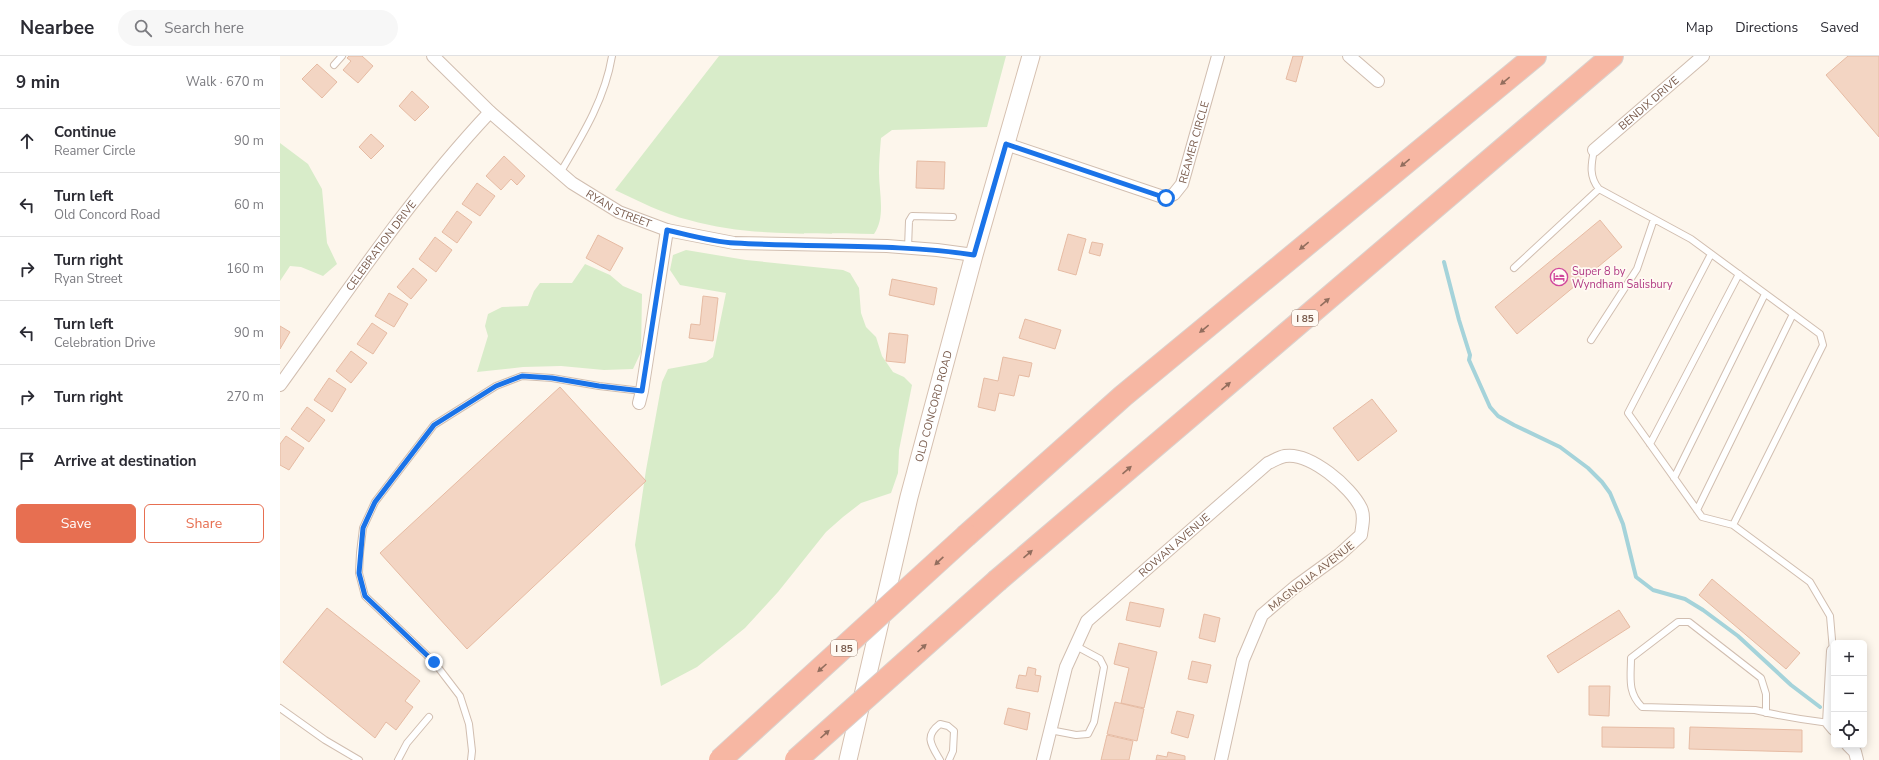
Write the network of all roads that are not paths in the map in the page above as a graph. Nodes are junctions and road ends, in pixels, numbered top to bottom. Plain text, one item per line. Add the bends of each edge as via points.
1 (342, 56) edge
2 (433, 56) edge
3 (612, 56) edge
4 (1031, 56) edge
5 (1218, 56) edge
6 (1349, 56) edge
7 (1535, 56) edge
8 (1612, 56) edge
9 (1703, 56) edge
10 (334, 65) dead end
11 (1378, 81) dead end
12 (490, 112) junction
13 (1006, 144) junction
14 (1594, 150) joint
15 (560, 173) junction
16 (1599, 188) junction
17 (952, 217) dead end
18 (1654, 218) junction
19 (667, 230) junction
20 (908, 248) junction
21 (1711, 254) junction
22 (974, 255) junction
23 (1514, 268) dead end
24 (1739, 274) junction
25 (1765, 294) junction
26 (1793, 314) junction
27 (1591, 340) dead end
28 (280, 385) edge
29 (641, 397) joint
30 (1650, 444) junction
31 (1674, 478) junction
32 (1697, 510) junction
33 (1733, 525) junction
34 (1362, 531) joint
35 (1832, 640) edge
36 (1076, 646) junction
37 (1833, 676) edge
38 (280, 708) edge
39 (1832, 712) edge
40 (1766, 713) junction
41 (429, 717) dead end
42 (1831, 726) edge
43 (1050, 730) junction
44 (1851, 748) edge
45 (359, 760) edge
46 (398, 760) edge
47 (471, 760) edge
48 (720, 760) edge
49 (796, 760) edge
50 (848, 760) edge
51 (940, 760) edge
52 (949, 760) edge
53 (1043, 760) edge
54 (1221, 760) edge
55 (1857, 760) edge

1 - 10 lane
2 - 12 street, RYAN STREET
3 - 15 lane via 595,110
4 - 13 main road, OLD CONCORD ROAD
5 - 13 street, REAMER CIRCLE via 1182,184 1174,194 1166,198
6 - 11 street
7 -> 48 highway, I 85, bridge via 1122,396
49 -> 8 highway, I 85, bridge via 998,580
9 - 14 street, BENDIX DRIVE
12 - 15 street, RYAN STREET
12 - 28 street, CELEBRATION DRIVE via 453,151 408,207
13 - 22 main road, OLD CONCORD ROAD
14 - 16 lane via 1591,173
15 - 19 street, RYAN STREET via 592,197 619,212
16 - 18 lane
16 - 23 lane
17 - 20 lane via 912,216 909,221
18 - 21 lane via 1691,239
18 - 27 lane via 1636,269
19 - 20 street, RYAN STREET via 734,243
19 - 29 street
20 - 22 street, RYAN STREET
21 - 24 lane
21 - 30 lane via 1628,413
22 - 50 main road, OLD CONCORD ROAD via 909,497
24 - 25 lane
24 - 30 lane
25 - 26 lane
25 - 31 lane
26 - 32 lane
26 - 33 lane via 1820,334 1823,345
29 - 47 lane via 552,378 522,376 496,386 434,425 375,502 363,528 360,553 359,573 365,596 434,662 460,696 469,724
30 - 31 lane
31 - 32 lane
32 - 33 lane via 1702,517
33 - 35 lane via 1810,582 1830,616
34 - 36 street, ROWAN AVENUE via 1364,518 1360,507 1345,488 1328,472 1303,458 1285,456 1268,463 1087,621
34 - 54 street, MAGNOLIA AVENUE via 1361,535 1339,555 1295,586 1262,616 1243,660
36 - 43 street, ROWAN AVENUE via 1066,667
36 - 43 lane via 1100,659 1104,667 1094,722 1088,734 1076,736
37 - 39 street
38 - 45 lane
40 - 40 lane via 1755,710 1642,706 1631,692 1631,658 1678,622 1690,622 1761,678 1766,694
40 - 42 lane
41 - 46 lane via 407,743
43 - 53 street, ROWAN AVENUE
44 - 55 street
51 - 52 lane via 932,747 930,737 940,724 954,731 953,751

